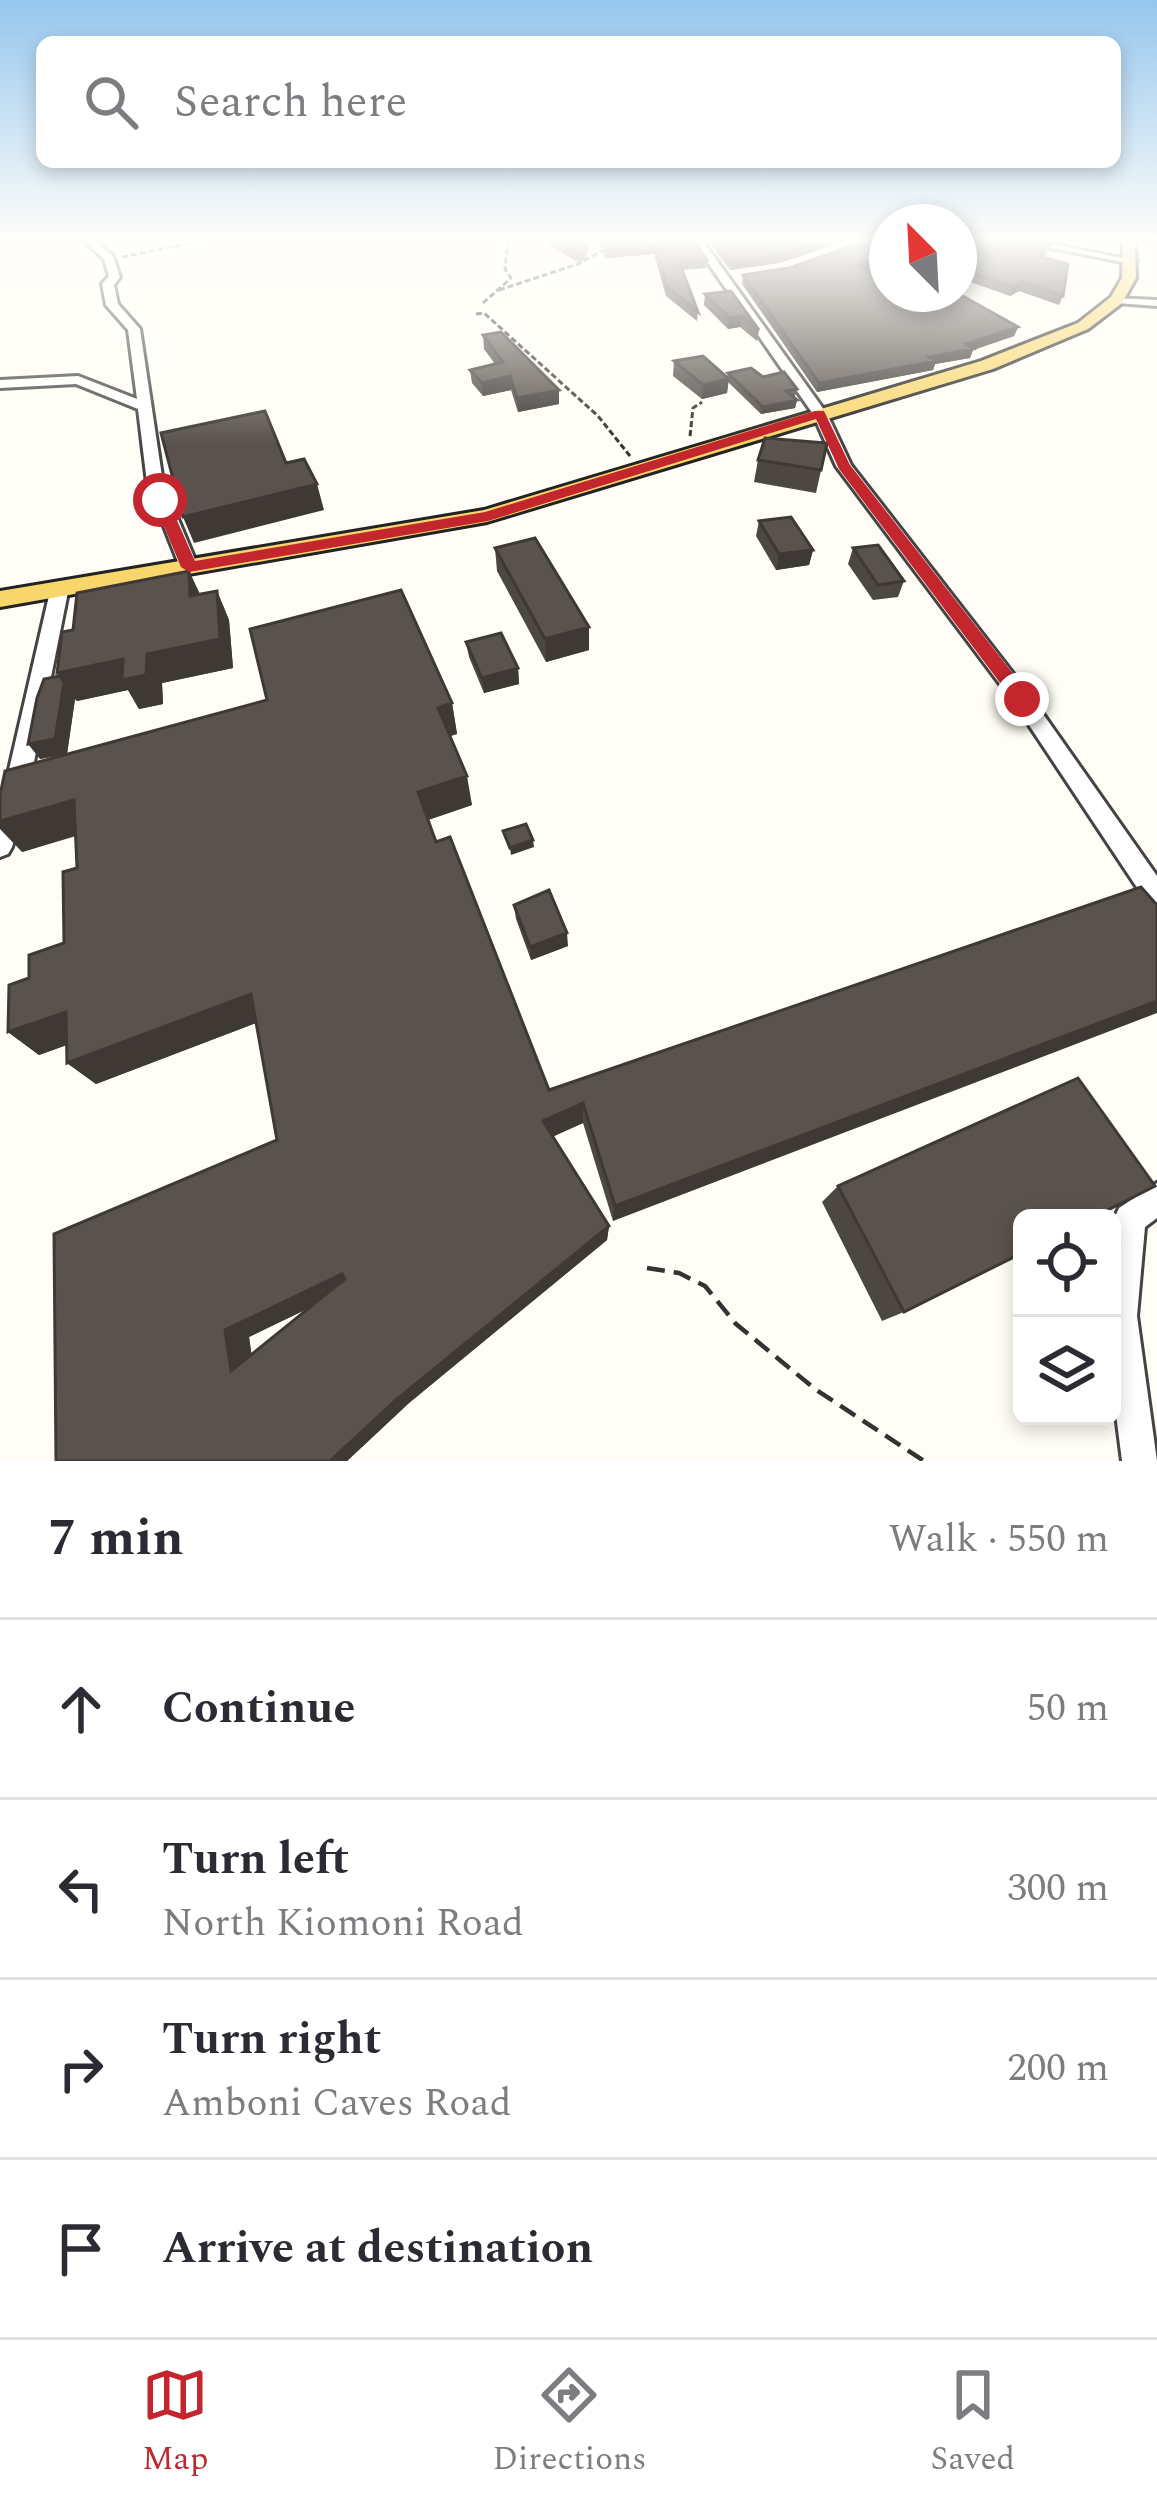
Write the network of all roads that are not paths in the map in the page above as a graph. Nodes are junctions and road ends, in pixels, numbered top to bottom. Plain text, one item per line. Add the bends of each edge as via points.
1 (115, 308) edge
2 (745, 308) edge
3 (1106, 308) edge
4 (0, 384) edge
5 (144, 407) junction
6 (820, 414) junction
7 (189, 567) junction
8 (60, 587) junction
9 (0, 599) edge
10 (0, 847) edge
11 (1157, 896) edge
12 (1157, 1199) edge
13 (1141, 1461) edge

1 - 5 street via 134,329
2 - 6 street
3 - 6 main road via 1038,347
4 - 5 street via 77,380
5 - 7 street via 155,483
6 - 7 main road via 488,516
6 - 11 street via 844,466 1022,699
7 - 8 main road
8 - 9 main road
8 - 10 street
12 - 13 street via 1130,1219 1120,1316

